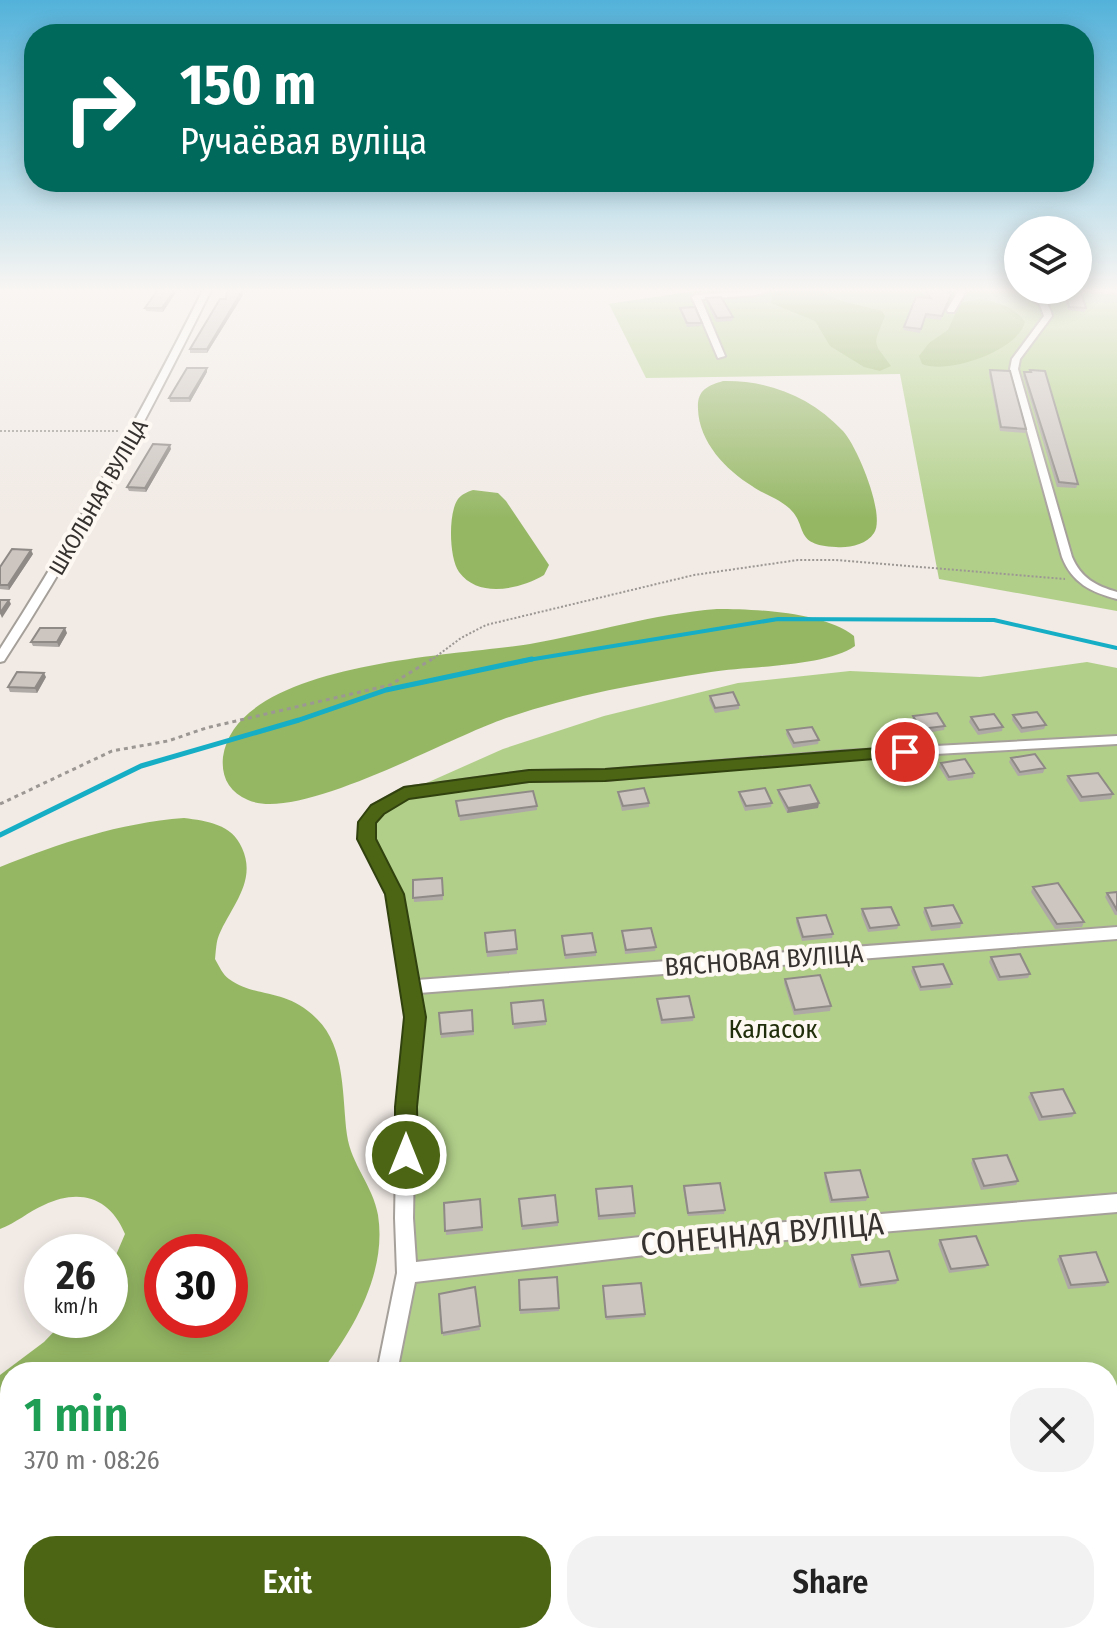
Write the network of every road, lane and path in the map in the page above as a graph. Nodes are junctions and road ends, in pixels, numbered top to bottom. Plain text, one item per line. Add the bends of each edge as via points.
1 (170, 365) edge
2 (1015, 365) edge
3 (0, 431) edge
4 (134, 431) junction
5 (1082, 582) junction
6 (1117, 596) edge
7 (0, 658) edge
8 (1117, 740) edge
9 (0, 804) edge
10 (1117, 933) edge
11 (412, 987) junction
12 (1117, 1203) edge
13 (407, 1273) junction
14 (389, 1362) edge

1 - 4 street, ШКОЛЬНАЯ ВУЛІЦА
2 - 5 street via 1070,565
3 - 4 path
4 - 7 street, ШКОЛЬНАЯ ВУЛІЦА
5 - 6 street
5 - 9 path via 873,561 782,562 686,576 486,625 470,631 411,677 390,685 112,751
8 - 11 street via 529,776 404,793 372,814 366,831 394,894
10 - 11 street, ВЯСНОВАЯ ВУЛІЦА
11 - 13 street
12 - 13 street, СОНЕЧНАЯ ВУЛІЦА via 739,1235
13 - 14 street

